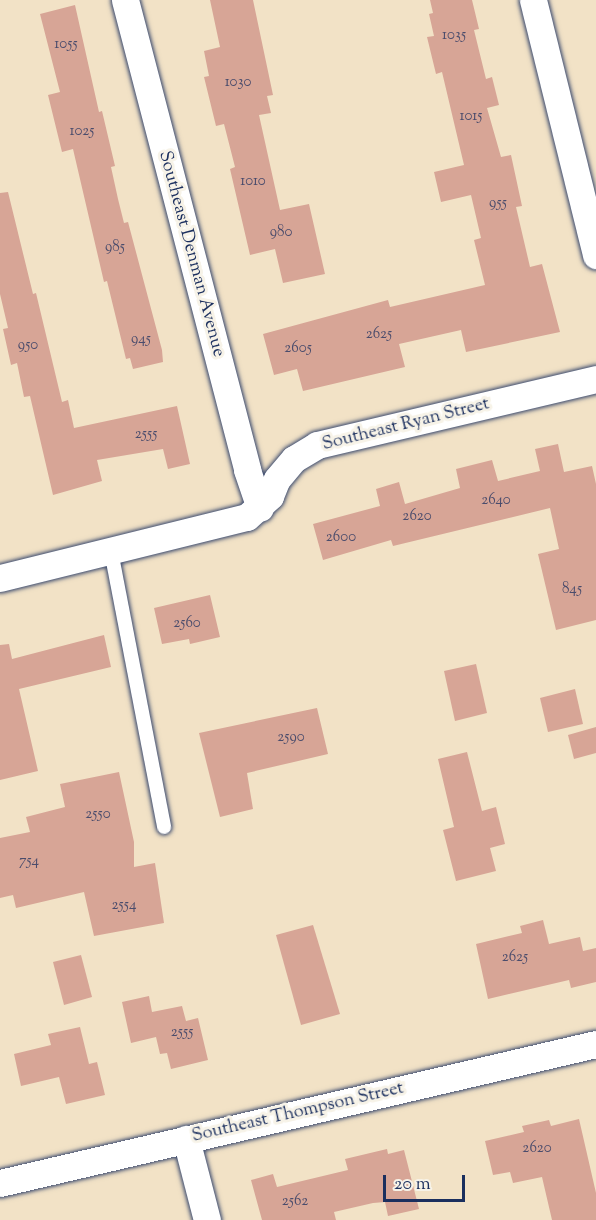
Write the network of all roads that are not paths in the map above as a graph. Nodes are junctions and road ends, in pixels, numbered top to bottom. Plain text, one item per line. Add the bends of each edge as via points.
1 (125, 0) edge
2 (533, 0) edge
3 (596, 255) edge
4 (596, 379) edge
5 (260, 508) junction
6 (111, 551) junction
7 (1, 573) edge
8 (164, 827) dead end
9 (596, 1044) edge
10 (186, 1139) junction
11 (0, 1183) edge
12 (207, 1220) edge

1 - 5 street, Southeast Denman Avenue
2 - 3 street
4 - 5 street, Southeast Ryan Street via 317,445 294,459
5 - 6 street via 247,517
6 - 7 street
6 - 8 lane
9 - 10 street, Southeast Thompson Street
10 - 11 street, Southeast Thompson Street
10 - 12 street

